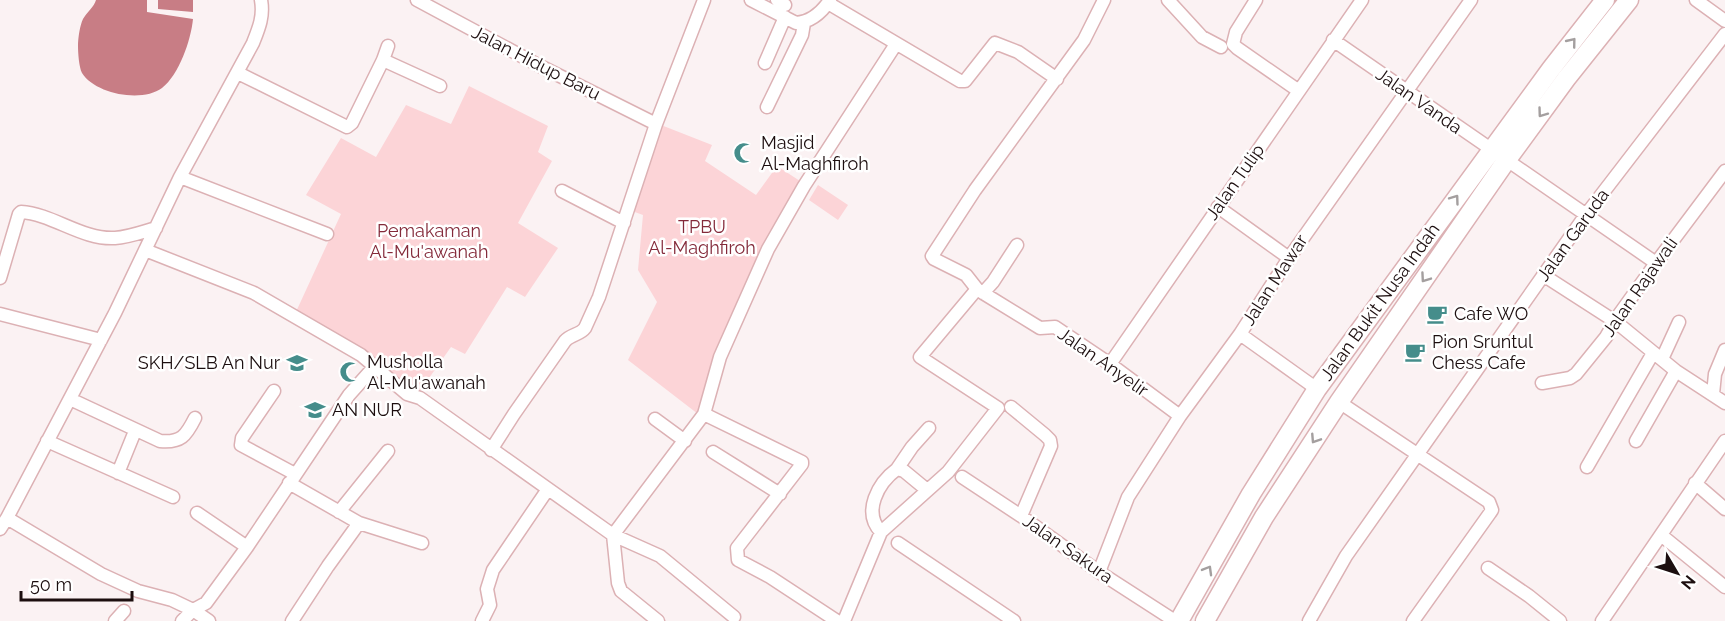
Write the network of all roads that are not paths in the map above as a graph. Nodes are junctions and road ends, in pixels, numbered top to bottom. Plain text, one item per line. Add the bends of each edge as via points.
1 (261, 0) edge
2 (417, 0) edge
3 (704, 0) edge
4 (751, 0) edge
5 (1104, 0) edge
6 (1168, 0) edge
7 (1256, 0) edge
8 (1362, 0) edge
9 (1471, 0) edge
10 (1605, 0) edge
11 (1629, 0) edge
12 (1696, 0) edge
13 (829, 1) edge
14 (782, 8) edge
15 (1725, 21) edge
16 (804, 23) junction
17 (1725, 34) edge
18 (1333, 40) junction
19 (896, 44) junction
20 (1227, 45) junction
21 (388, 46) dead end
22 (383, 60) junction
23 (765, 63) dead end
24 (238, 73) junction
25 (1057, 79) junction
26 (440, 86) dead end
27 (1299, 91) junction
28 (1405, 92) junction
29 (767, 107) dead end
30 (656, 124) junction
31 (1491, 150) junction
32 (1506, 161) junction
33 (1725, 171) edge
34 (180, 177) junction
35 (562, 191) dead end
36 (1218, 207) junction
37 (1586, 216) junction
38 (624, 223) junction
39 (156, 228) junction
40 (327, 234) dead end
41 (5, 241) edge
42 (1017, 244) dead end
43 (145, 250) junction
44 (1289, 258) junction
45 (1656, 263) junction
46 (1543, 275) junction
47 (0, 278) edge
48 (980, 291) junction
49 (0, 314) edge
50 (1616, 322) junction
51 (1679, 322) dead end
52 (1240, 334) junction
53 (101, 340) junction
54 (1725, 350) edge
55 (1657, 356) junction
56 (1110, 364) junction
57 (374, 367) junction
58 (1676, 371) junction
59 (1542, 383) dead end
60 (1317, 389) junction
61 (274, 391) dead end
62 (1713, 394) junction
63 (70, 399) junction
64 (1339, 402) junction
65 (1725, 403) edge
66 (1011, 407) dead end
67 (704, 414) junction
68 (1180, 416) junction
69 (195, 418) dead end
70 (655, 419) dead end
71 (929, 428) dead end
72 (133, 436) dead end
73 (46, 441) junction
74 (685, 441) junction
75 (1636, 441) dead end
76 (1725, 441) edge
77 (491, 450) junction
78 (388, 451) dead end
79 (713, 452) dead end
80 (1417, 454) junction
81 (1587, 467) dead end
82 (897, 469) junction
83 (118, 473) junction
84 (962, 477) dead end
85 (292, 479) junction
86 (1695, 483) junction
87 (548, 489) junction
88 (927, 490) junction
89 (780, 494) junction
90 (173, 497) dead end
91 (1725, 508) edge
92 (339, 512) junction
93 (197, 513) dead end
94 (1021, 516) junction
95 (4, 523) edge
96 (359, 523) junction
97 (881, 532) junction
98 (1661, 535) junction
99 (613, 536) junction
100 (422, 543) dead end
101 (898, 543) dead end
102 (247, 547) junction
103 (1488, 568) dead end
104 (1099, 572) junction
105 (1725, 587) edge
106 (124, 610) dead end
107 (193, 610) junction
108 (734, 617) dead end
109 (115, 621) edge
110 (182, 621) edge
111 (209, 621) edge
112 (292, 621) edge
113 (482, 621) edge
114 (658, 621) edge
115 (837, 621) edge
116 (844, 621) edge
117 (1014, 621) edge
118 (1177, 621) edge
119 (1204, 621) edge
120 (1309, 621) edge
121 (1413, 621) edge
122 (1560, 621) edge
123 (1602, 621) edge

1 - 24 street via 260,26
2 - 30 street, Jalan Hidup Baru
3 - 30 street
4 - 14 street
5 - 25 street via 1093,25
6 - 20 street via 1202,37
7 - 20 street
8 - 18 street, Jalan Tulip
9 - 28 street, Jalan Mawar
31 -> 10 street, Jalan Bukit Nusa Indah
11 -> 32 street, Jalan Bukit Nusa Indah
12 - 15 street
13 - 16 street
13 - 19 street
14 - 16 street via 796,23
14 - 23 street
16 - 29 street via 802,35
17 - 37 street, Jalan Garuda
18 - 27 street, Jalan Tulip
18 - 28 street, Jalan Vanda
19 - 25 street via 965,81 998,43
19 - 67 street via 768,249 720,357
20 - 27 street
21 - 22 street
22 - 24 street via 347,127
22 - 26 street
24 - 34 street
25 - 48 street, Jalan Anyelir via 933,253 934,259 966,275
27 - 36 street, Jalan Tulip
28 - 31 street, Jalan Vanda
28 - 44 street, Jalan Mawar
30 - 38 street
31 - 32 street, Jalan Vanda
60 -> 31 street, Jalan Bukit Nusa Indah
32 - 37 street, Jalan Vanda
32 -> 64 street, Jalan Bukit Nusa Indah
33 - 45 street, Jalan Rajawali
34 - 39 street
34 - 40 street
35 - 38 street
36 - 44 street
36 - 56 street, Jalan Tulip
37 - 45 street, Jalan Vanda
37 - 46 street, Jalan Garuda
38 - 77 street via 600,297 585,328 565,341
39 - 41 street via 100,237 21,212
39 - 43 street
41 - 47 street
42 - 48 street via 993,282
43 - 53 street
43 - 57 street via 254,293 361,355
44 - 52 street, Jalan Mawar
45 - 50 street, Jalan Rajawali
46 - 50 street
46 - 80 street, Jalan Garuda
48 - 56 street, Jalan Anyelir via 1040,328 1055,327
48 - 88 street via 920,357 998,408 948,472
49 - 53 street
50 - 55 street
50 - 59 street, Jalan Rajawali via 1576,374
51 - 55 street
52 - 60 street
52 - 68 street, Jalan Mawar
53 - 63 street
54 - 62 street via 1715,374
55 - 58 street
55 - 81 street
56 - 68 street, Jalan Anyelir
57 - 77 street via 406,394 420,398
57 - 85 street via 349,395
58 - 62 street
58 - 75 street
118 -> 60 street, Jalan Bukit Nusa Indah
61 - 85 street via 241,445
62 - 65 street
63 - 69 street via 160,441 179,439
63 - 73 street
64 - 80 street
64 -> 119 street, Jalan Bukit Nusa Indah via 1264,517
66 - 94 street via 1045,435 1051,446
67 - 74 street
67 - 89 street via 800,459 802,465
68 - 104 street, Jalan Mawar via 1128,496
70 - 74 street
71 - 82 street
72 - 83 street
73 - 83 street
73 - 95 street
74 - 99 street
76 - 86 street
77 - 87 street
78 - 92 street
79 - 89 street
80 - 120 street, Jalan Garuda via 1346,556
80 - 121 street via 1491,506 1490,513
82 - 88 street
82 - 97 street via 871,508 873,521
83 - 90 street
84 - 94 street, Jalan Sakura
85 - 92 street
85 - 102 street
86 - 91 street
86 - 98 street
87 - 99 street
87 - 113 street via 493,570 487,589 490,605
88 - 97 street
89 - 115 street via 737,548 738,560
92 - 96 street
93 - 102 street
94 - 104 street, Jalan Sakura
95 - 107 street via 101,574
96 - 100 street
96 - 112 street
97 - 116 street
98 - 105 street
98 - 123 street
99 - 108 street via 660,556
99 - 114 street via 621,591
101 - 117 street
102 - 107 street via 206,603
103 - 122 street
104 - 118 street, Jalan Sakura
106 - 109 street
107 - 110 street
107 - 111 street

